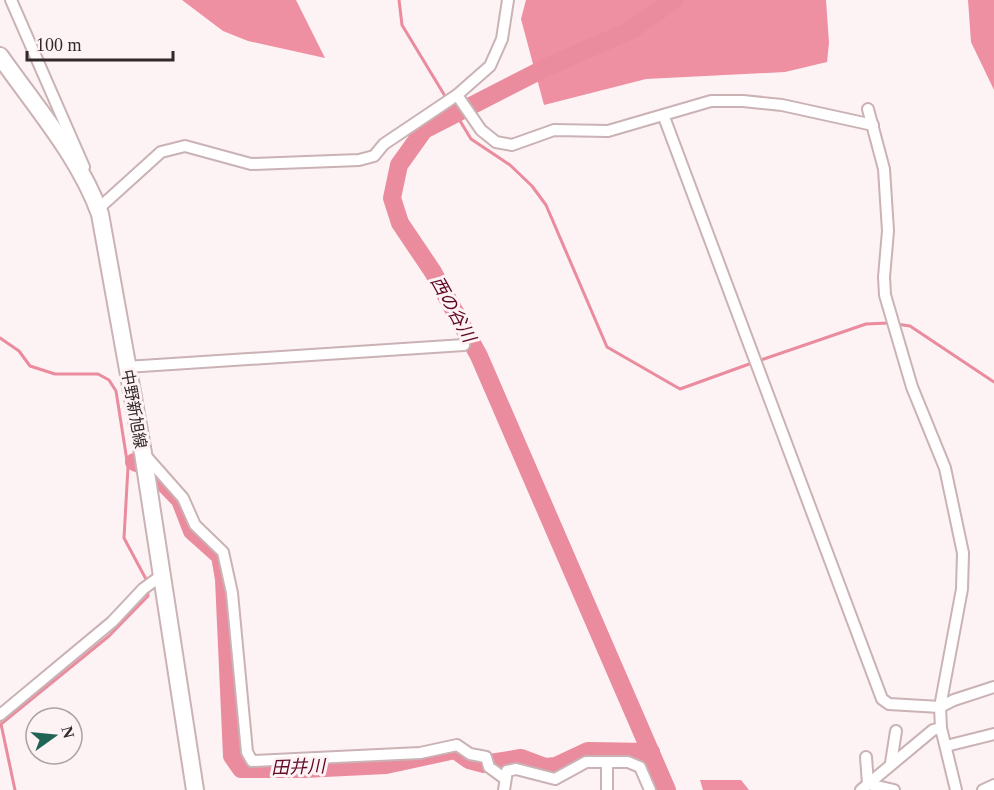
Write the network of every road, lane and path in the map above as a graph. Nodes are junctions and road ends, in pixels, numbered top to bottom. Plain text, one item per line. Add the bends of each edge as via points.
1 (11, 0) edge
2 (508, 0) edge
3 (0, 56) edge
4 (457, 95) junction
5 (868, 109) dead end
6 (664, 117) junction
7 (873, 125) junction
8 (95, 201) junction
9 (464, 345) dead end
10 (126, 367) junction
11 (142, 453) junction
12 (162, 575) junction
13 (994, 687) edge
14 (940, 707) junction
15 (0, 716) edge
16 (941, 728) junction
17 (896, 731) dead end
18 (994, 734) edge
19 (946, 746) junction
20 (866, 757) dead end
21 (607, 763) junction
22 (891, 763) junction
23 (504, 778) junction
24 (555, 785) edge
25 (994, 785) edge
26 (865, 787) edge
27 (195, 790) edge
28 (504, 790) edge
29 (607, 790) edge
30 (650, 790) edge
31 (894, 790) edge
32 (956, 790) edge
33 (983, 790) edge

1 - 8 street via 78,150
2 - 4 street via 502,39 490,66
3 - 8 main road, 中野新旭線 via 70,156
4 - 6 street via 481,130 496,142 512,145 554,130 608,131
4 - 8 street via 384,144 374,156 359,160 251,164 185,146 160,152
5 - 7 street
6 - 7 street via 711,101 743,101 832,114
6 - 14 street via 882,699 889,704
7 - 14 street via 884,170 888,231 885,295 912,387 945,468 963,553 962,589
8 - 10 main road, 中野新旭線 via 106,236
9 - 10 street
10 - 11 main road, 中野新旭線
11 - 12 main road, 中野新旭線
11 - 23 street via 183,498 195,525 223,552 232,593 247,752 252,761 420,753 457,745 470,754 486,757 489,767
12 - 15 street
12 - 27 main road, 中野新旭線
13 - 14 street
14 - 16 street
16 - 19 street
16 - 22 street
17 - 22 street
18 - 19 street
19 - 32 street
20 - 26 street
21 - 24 street via 586,762
21 - 29 street
21 - 30 street via 640,766
22 - 26 street
23 - 24 street via 507,771 516,769
23 - 28 street
25 - 33 street
26 - 31 street

